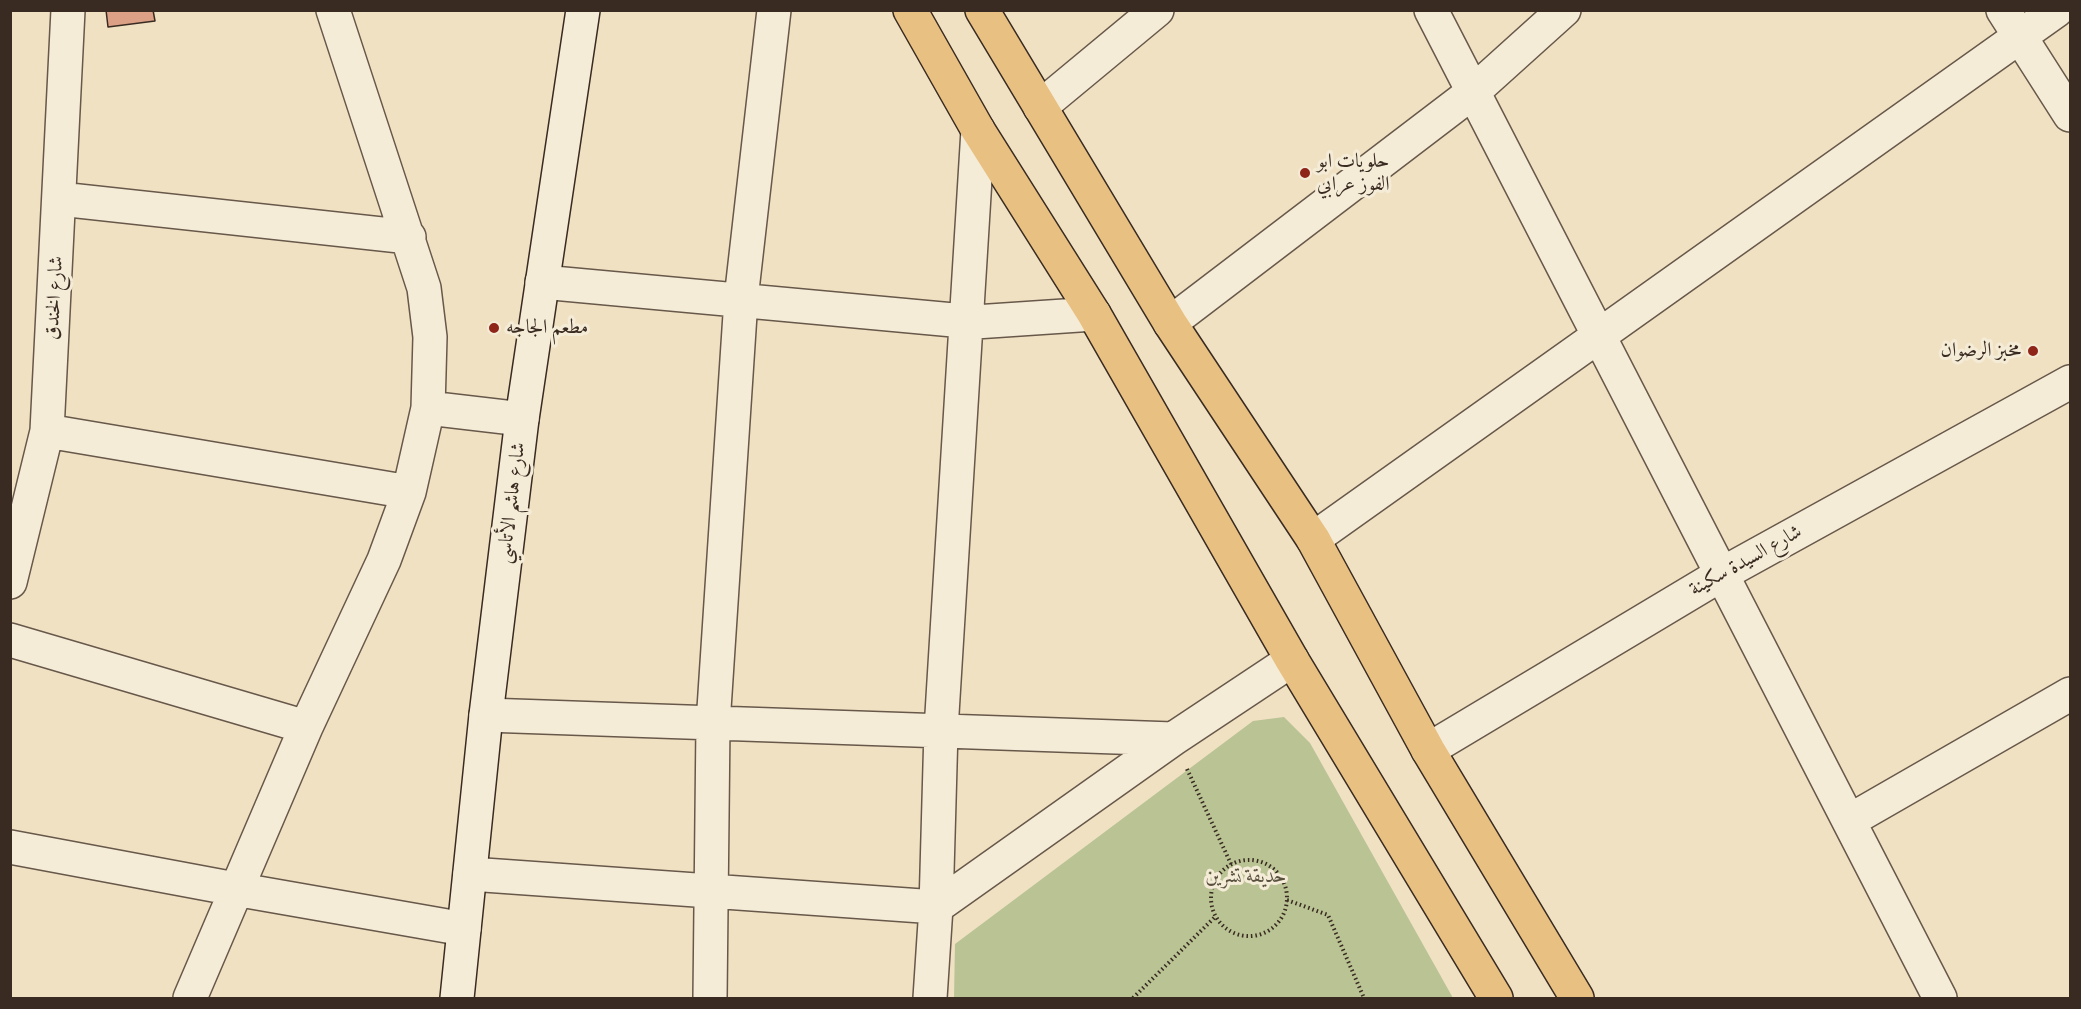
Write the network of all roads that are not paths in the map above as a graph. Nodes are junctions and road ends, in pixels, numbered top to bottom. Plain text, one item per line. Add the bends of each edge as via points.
1 (68, 10) edge
2 (333, 10) edge
3 (583, 10) edge
4 (774, 10) edge
5 (910, 10) edge
6 (982, 10) edge
7 (1157, 10) edge
8 (1431, 10) edge
9 (1564, 10) edge
10 (2057, 10) edge
11 (2012, 23) edge
12 (1473, 92) junction
13 (1040, 107) junction
14 (2070, 115) edge
15 (978, 130) junction
16 (60, 199) junction
17 (409, 237) junction
18 (542, 282) junction
19 (741, 299) junction
20 (1094, 314) junction
21 (966, 321) junction
22 (1170, 322) junction
23 (1599, 335) junction
24 (2070, 382) edge
25 (428, 408) junction
26 (522, 419) junction
27 (47, 431) junction
28 (409, 492) junction
29 (1313, 539) junction
30 (1722, 574) junction
31 (10, 582) edge
32 (10, 640) edge
33 (1292, 660) junction
34 (2070, 694) edge
35 (486, 715) junction
36 (713, 724) junction
37 (306, 727) junction
38 (941, 730) junction
39 (1173, 740) junction
40 (1428, 750) junction
41 (1849, 821) junction
42 (10, 847) edge
43 (470, 874) junction
44 (235, 889) junction
45 (711, 890) junction
46 (936, 907) junction
47 (464, 928) junction
48 (190, 999) edge
49 (457, 999) edge
50 (710, 999) edge
51 (930, 999) edge
52 (1496, 999) edge
53 (1577, 999) edge
54 (1940, 999) edge

1 - 16 street, شارع الخندق
2 - 17 street
3 - 18 street, شارع هاشم الأتاسي
4 - 19 street
5 - 15 highway
6 - 13 highway
7 - 13 street
8 - 12 street
9 - 12 street
10 - 11 street
11 - 14 street
11 - 23 street
12 - 22 street
12 - 23 street
13 - 22 highway
15 - 20 highway
15 - 21 street
16 - 17 street
16 - 27 street, شارع الخندق
17 - 25 street via 424,288 430,337
18 - 19 street
18 - 26 street, شارع هاشم الأتاسي
19 - 21 street
19 - 36 street
20 - 21 street
20 - 33 highway
21 - 38 street
22 - 29 highway
23 - 29 street
23 - 30 street
24 - 30 street, شارع السيدة سكينة
25 - 26 street
25 - 28 street
26 - 35 street, شارع هاشم الأتاسي
27 - 28 street
27 - 31 street, شارع الخندق
28 - 37 street via 384,560
29 - 40 highway
30 - 40 street, شارع السيدة سكينة
30 - 41 street
32 - 37 street
33 - 39 street
33 - 52 highway
34 - 41 street
35 - 36 street
35 - 43 street, شارع هاشم الأتاسي
36 - 38 street
36 - 45 street
37 - 44 street
38 - 39 street
38 - 46 street
39 - 46 street
40 - 53 highway
41 - 54 street
42 - 44 street
43 - 45 street
43 - 47 street, شارع هاشم الأتاسي
44 - 47 street
44 - 48 street
45 - 46 street
45 - 50 street
46 - 51 street
47 - 49 street, شارع هاشم الأتاسي

